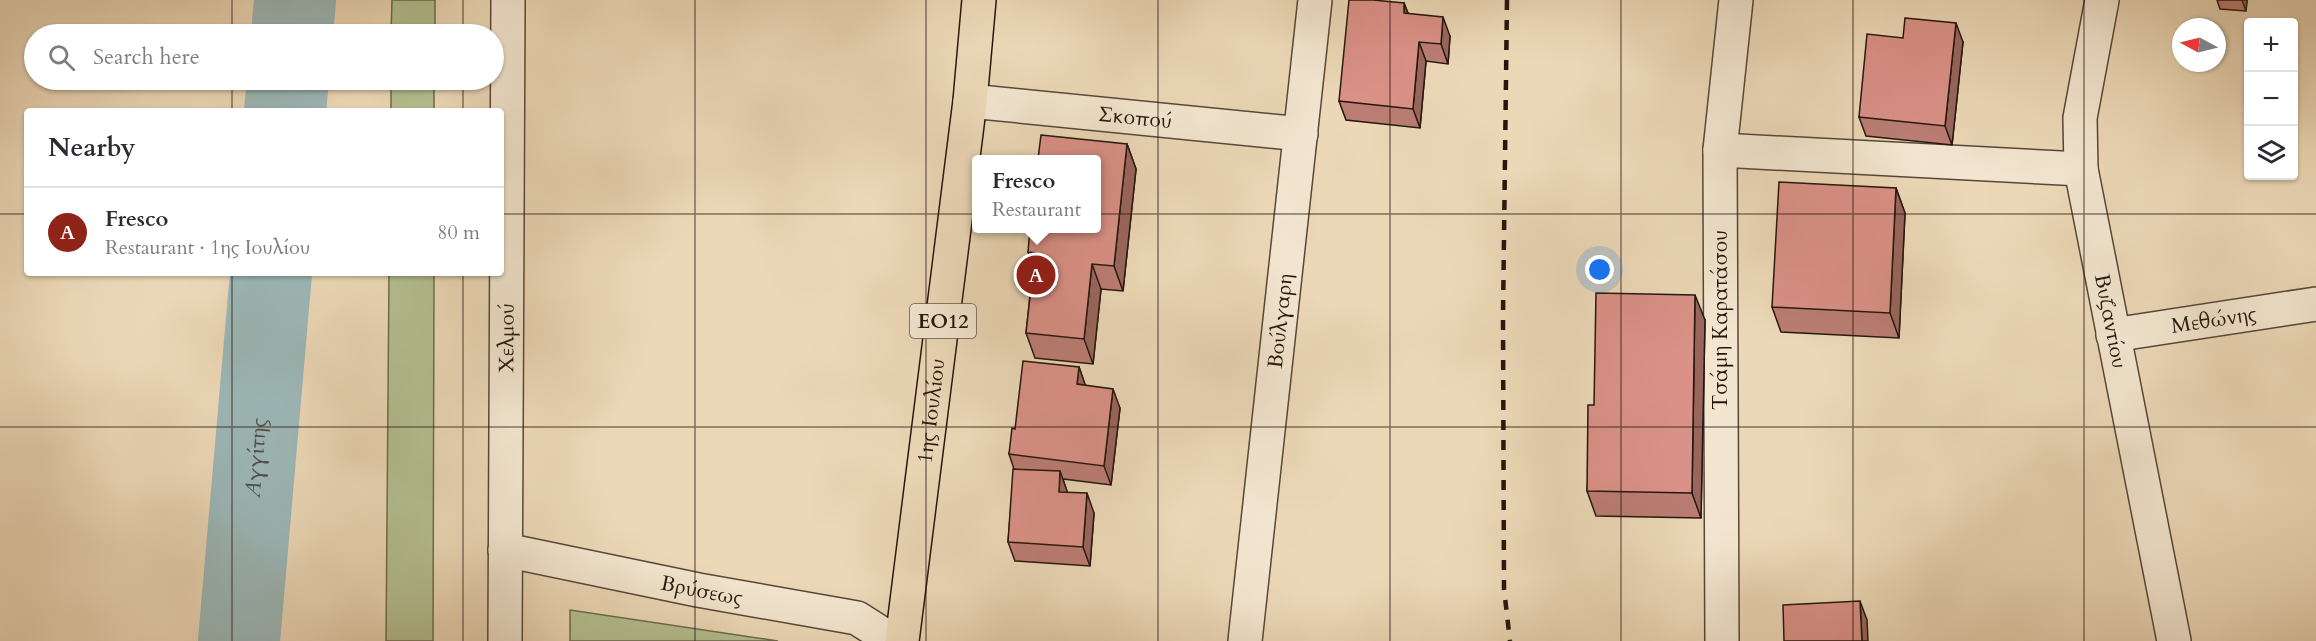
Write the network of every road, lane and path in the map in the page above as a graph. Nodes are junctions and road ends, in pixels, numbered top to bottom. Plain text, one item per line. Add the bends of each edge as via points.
1 (508, 0) edge
2 (979, 0) edge
3 (1315, 0) edge
4 (1736, 0) edge
5 (2102, 0) edge
6 (970, 101) junction
7 (1301, 134) junction
8 (1720, 150) junction
9 (2081, 169) junction
10 (2316, 304) edge
11 (2113, 334) junction
12 (505, 550) junction
13 (505, 641) edge
14 (893, 641) edge
15 (902, 641) edge
16 (1245, 641) edge
17 (1722, 641) edge
18 (2174, 641) edge

1 - 12 street, Χελμού
2 - 6 main road, 1ης Ιουλίου / ΕΟ12
3 - 7 street, Βούλγαρη
4 - 8 street, Τσάμη Καρατάσου
5 - 9 street, Βυζαντίου via 2080,118
6 - 7 street, Σκοπού
6 - 15 main road, 1ης Ιουλίου / ΕΟ12
7 - 16 street, Βούλγαρη
8 - 9 street
8 - 17 street, Τσάμη Καρατάσου
9 - 11 street, Βυζαντίου
10 - 11 street, Μεθώνης
11 - 18 street, Βυζαντίου
12 - 13 street, Χελμού
12 - 14 street, Βρύσεως via 857,618

